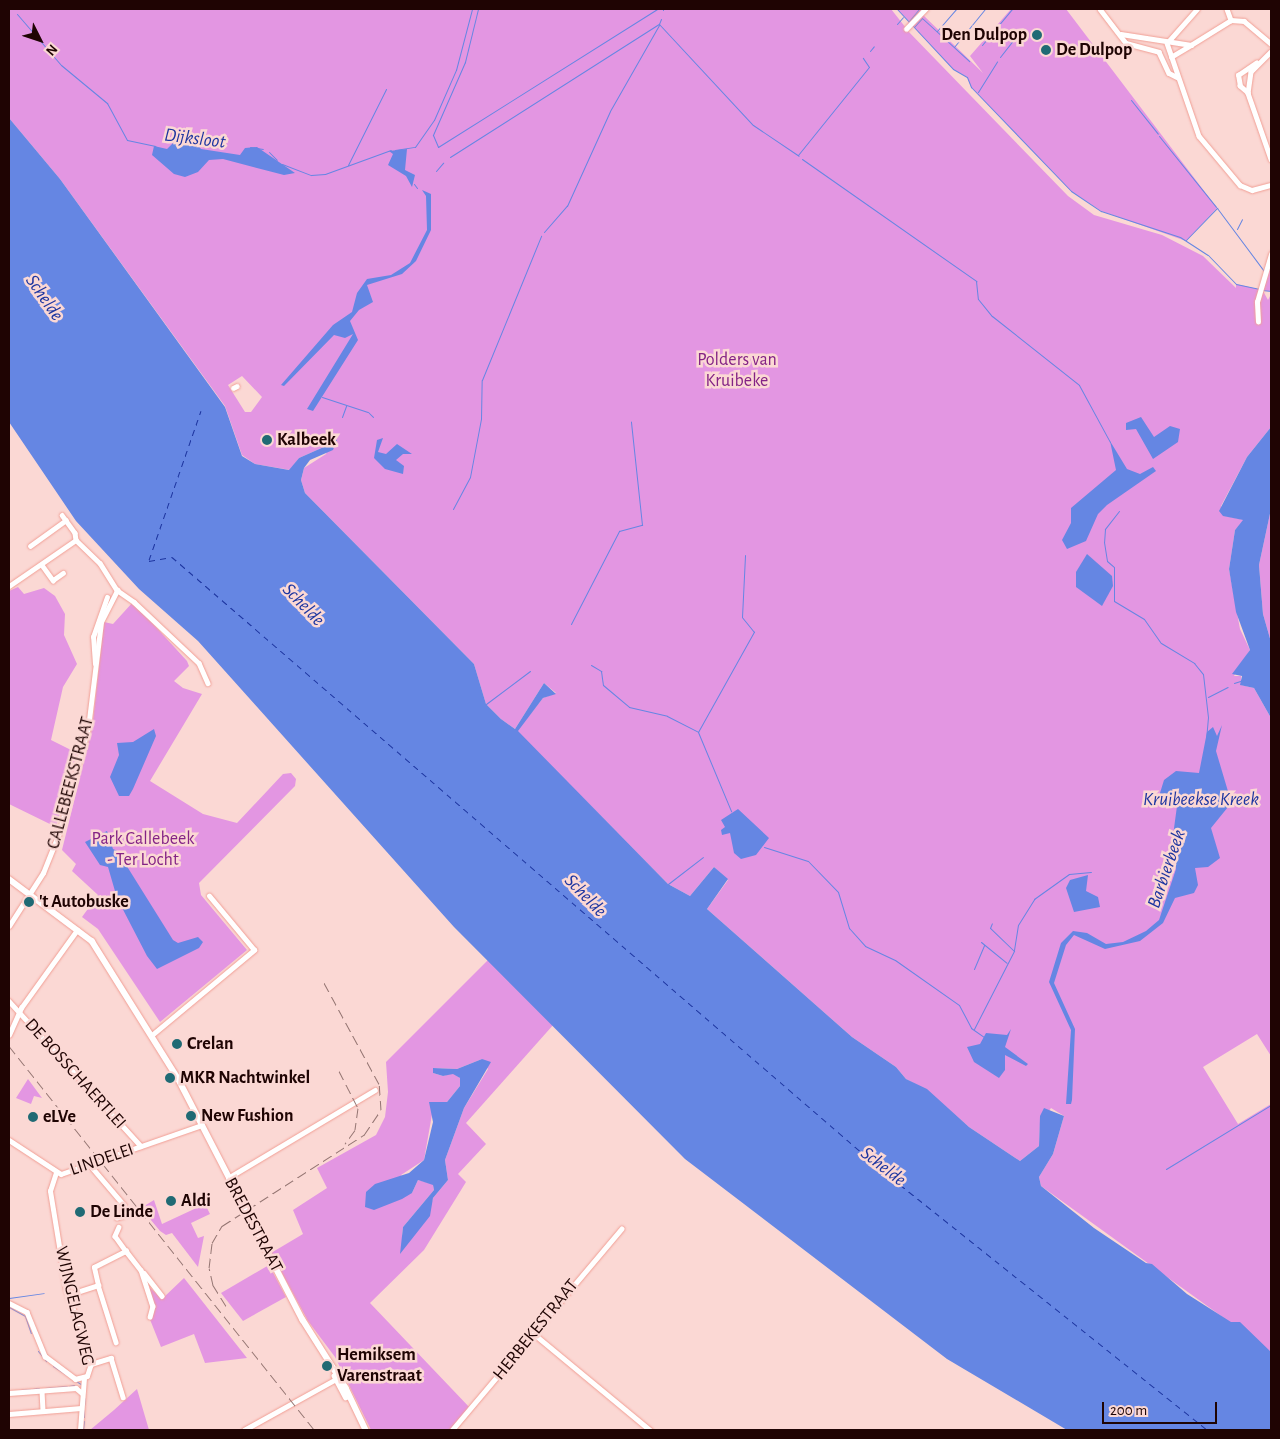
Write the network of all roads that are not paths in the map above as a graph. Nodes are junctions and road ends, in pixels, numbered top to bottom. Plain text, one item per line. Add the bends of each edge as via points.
1 (925, 9) edge
2 (1100, 9) edge
3 (1197, 9) edge
4 (1227, 9) edge
5 (1231, 20) junction
6 (906, 29) dead end
7 (1121, 34) junction
8 (1166, 44) junction
9 (1271, 44) edge
10 (1192, 45) junction
11 (1271, 52) edge
12 (1171, 57) junction
13 (1257, 62) junction
14 (1177, 77) junction
15 (1248, 93) junction
16 (1271, 159) edge
17 (1271, 184) edge
18 (1271, 254) edge
19 (1258, 322) dead end
20 (62, 515) dead end
21 (66, 520) junction
22 (76, 540) junction
23 (30, 546) dead end
24 (42, 566) junction
25 (64, 573) dead end
26 (9, 586) edge
27 (116, 590) junction
28 (107, 597) dead end
29 (95, 665) junction
30 (208, 683) dead end
31 (9, 879) edge
32 (29, 896) junction
33 (209, 896) dead end
34 (9, 926) edge
35 (77, 930) junction
36 (9, 1002) edge
37 (18, 1012) junction
38 (9, 1035) edge
39 (152, 1035) junction
40 (376, 1090) dead end
41 (202, 1125) junction
42 (9, 1140) edge
43 (141, 1146) junction
44 (90, 1165) junction
45 (56, 1173) junction
46 (228, 1178) junction
47 (117, 1218) dead end
48 (119, 1227) dead end
49 (621, 1229) dead end
50 (126, 1251) junction
51 (141, 1270) junction
52 (98, 1285) junction
53 (68, 1295) junction
54 (162, 1296) dead end
55 (9, 1303) edge
56 (150, 1317) dead end
57 (306, 1325) junction
58 (534, 1334) junction
59 (116, 1342) dead end
60 (91, 1364) junction
61 (84, 1378) junction
62 (336, 1379) junction
63 (42, 1390) junction
64 (9, 1393) edge
65 (82, 1393) junction
66 (123, 1397) dead end
67 (81, 1408) junction
68 (43, 1411) junction
69 (9, 1414) edge
70 (366, 1429) edge
71 (80, 1430) edge
72 (244, 1430) edge
73 (249, 1430) edge
74 (452, 1430) edge
75 (650, 1430) edge

1 - 6 street
2 - 7 street
3 - 8 street
4 - 5 street
5 - 9 street via 1244,21
5 - 10 street
7 - 8 street
7 - 14 street via 1126,42 1159,52 1169,73
8 - 10 street
8 - 12 street
10 - 12 street
11 - 13 street
12 - 14 street
13 - 15 street
13 - 15 street via 1238,75 1240,86
14 - 17 street via 1199,136 1240,185 1252,190
15 - 16 street
18 - 19 street via 1261,290
20 - 21 street
21 - 22 street
21 - 23 street
22 - 24 street
22 - 27 street via 95,558
24 - 25 street via 53,580
24 - 26 street
27 - 29 street, CALLEBEEKSTRAAT via 101,622
27 - 30 street via 199,663
28 - 29 street, CALLEBEEKSTRAAT via 93,637
29 - 32 street, CALLEBEEKSTRAAT via 87,734 62,824 50,859
31 - 32 main road, BREDESTRAAT
32 - 34 street, CALLEBEEKSTRAAT
32 - 35 main road, BREDESTRAAT
33 - 39 street via 254,950
35 - 37 street
35 - 39 main road, BREDESTRAAT via 92,941
36 - 37 street, DE BOSSCHAERTLEI
37 - 38 street
37 - 43 street, DE BOSSCHAERTLEI
39 - 41 main road, BREDESTRAAT
40 - 46 street
41 - 43 street, LINDELEI
41 - 46 main road, BREDESTRAAT
42 - 45 street, LINDELEI
43 - 44 street, LINDELEI
44 - 45 street, LINDELEI
44 - 47 street via 124,1205 123,1216
45 - 53 street, WIJNGELAGWEG via 50,1191
46 - 57 main road, BREDESTRAAT
48 - 50 street via 115,1236
49 - 58 street, HERBEKESTRAAT via 559,1299
50 - 51 street
50 - 52 street via 94,1266
51 - 54 street
51 - 56 street via 153,1306
52 - 53 street
52 - 59 street
53 - 60 street, WIJNGELAGWEG
55 - 61 street via 27,1312 45,1356 72,1378
57 - 62 main road, BREDESTRAAT
57 - 70 main road, BREDESTRAAT via 346,1388
58 - 74 street, HERBEKESTRAAT
58 - 75 street
60 - 61 street, WIJNGELAGWEG
60 - 66 street via 111,1358
61 - 65 street, WIJNGELAGWEG
62 - 70 main road, BREDESTRAAT
62 - 73 street
63 - 64 street
63 - 65 street via 76,1388
63 - 68 street
65 - 67 street, WIJNGELAGWEG
67 - 68 street
67 - 71 street, WIJNGELAGWEG
68 - 69 street
72 - 73 street

